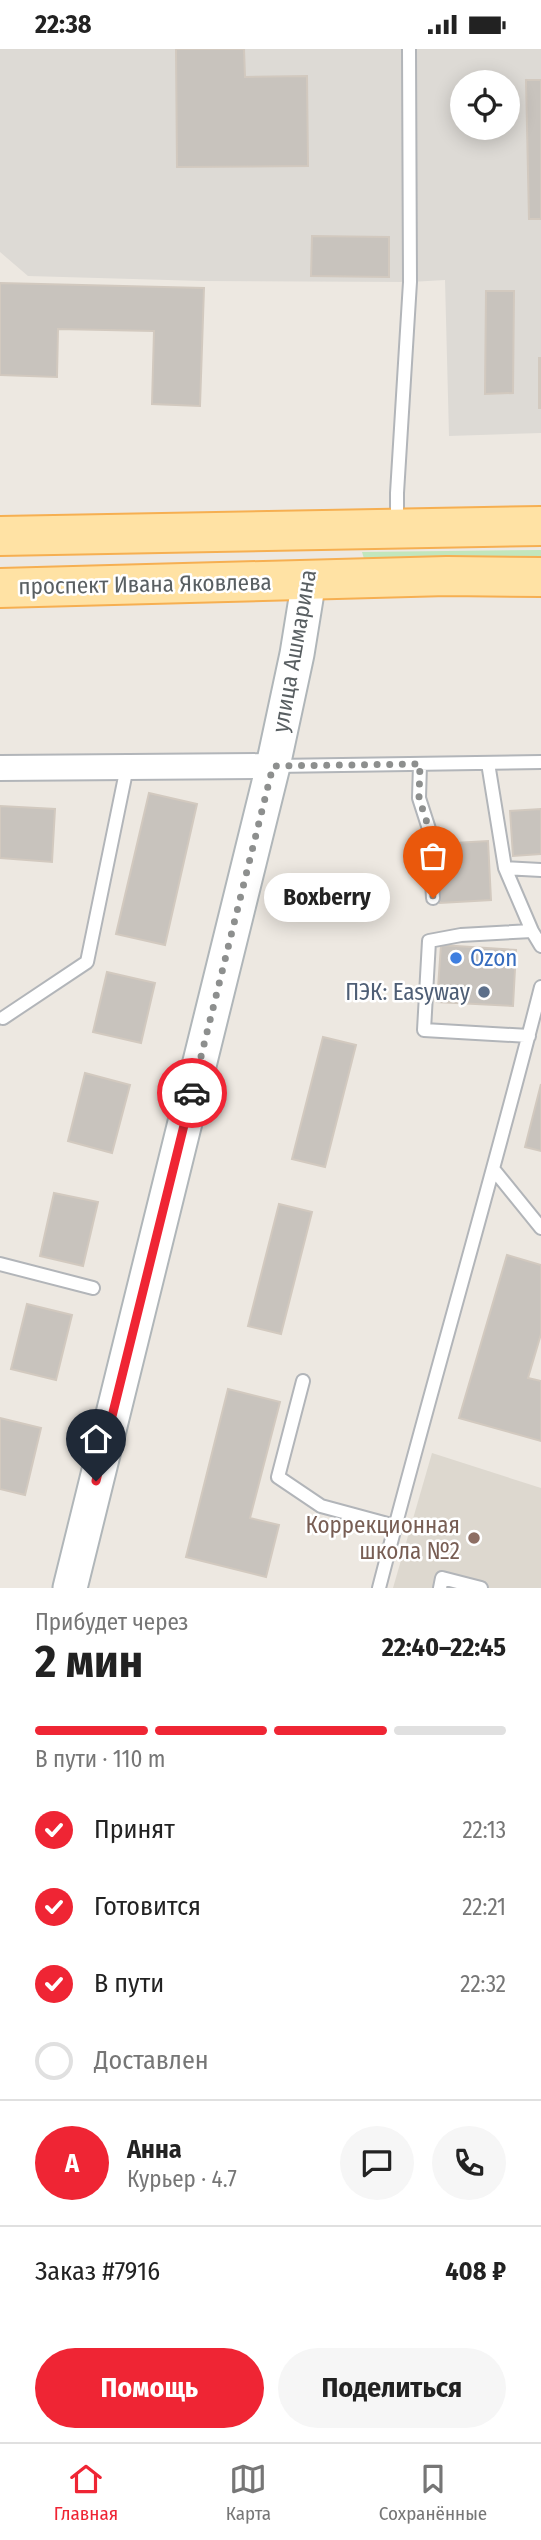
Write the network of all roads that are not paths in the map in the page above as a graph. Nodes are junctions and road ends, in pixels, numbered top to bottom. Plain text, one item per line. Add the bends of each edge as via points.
1 (409, 49) edge
2 (541, 526) edge
3 (397, 528) junction
4 (313, 529) junction
5 (0, 536) edge
6 (541, 577) edge
7 (309, 580) junction
8 (0, 588) edge
9 (541, 762) edge
10 (488, 763) junction
11 (420, 764) junction
12 (273, 766) junction
13 (127, 767) junction
14 (0, 768) edge
15 (505, 868) junction
16 (541, 870) edge
17 (433, 898) dead end
18 (532, 931) junction
19 (541, 946) edge
20 (541, 988) edge
21 (3, 1018) dead end
22 (528, 1037) junction
23 (494, 1170) junction
24 (541, 1227) edge
25 (0, 1264) edge
26 (93, 1287) dead end
27 (303, 1381) dead end
28 (395, 1526) junction
29 (70, 1588) edge
30 (379, 1588) edge
31 (440, 1588) edge
32 (481, 1588) edge

1 - 3 lane via 411,282
2 - 3 main road
3 - 4 main road
4 - 5 main road
4 - 7 main road, улица Ашмарина
6 - 7 main road, проспект Ивана Яковлева
7 - 8 main road, проспект Ивана Яковлева
7 - 12 main road, улица Ашмарина
9 - 10 lane
10 - 11 lane
10 - 15 lane
11 - 12 lane
11 - 17 lane via 419,798 429,829
12 - 13 street
12 - 29 main road, улица Ашмарина
13 - 14 street
13 - 21 lane via 87,961
15 - 16 lane
15 - 18 lane
18 - 19 lane
18 - 22 lane via 429,941 424,1030
20 - 22 lane
22 - 23 lane
23 - 24 lane
23 - 28 lane
25 - 26 lane
27 - 28 lane via 278,1478 321,1506
28 - 30 lane
31 - 32 lane via 442,1579

